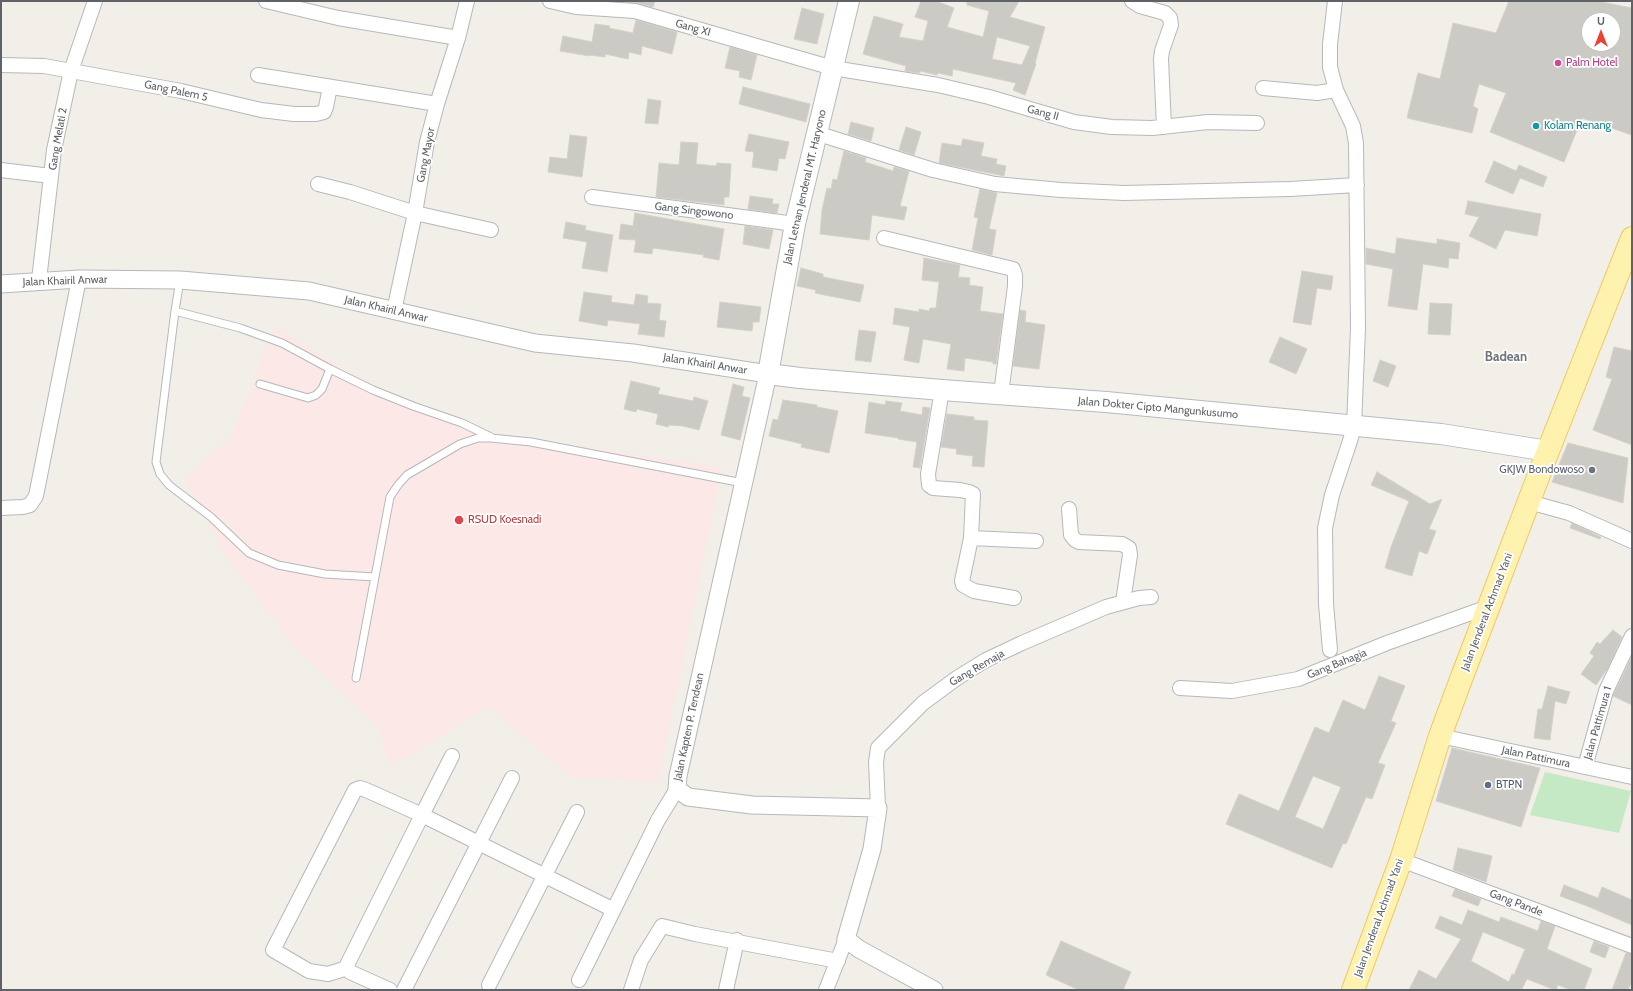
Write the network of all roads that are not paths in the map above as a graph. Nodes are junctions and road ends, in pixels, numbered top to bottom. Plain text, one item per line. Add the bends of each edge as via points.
1 (95, 1) edge
2 (266, 1) edge
3 (467, 1) edge
4 (550, 1) edge
5 (849, 1) edge
6 (1132, 1) edge
7 (1335, 1) edge
8 (458, 38) junction
9 (1, 65) edge
10 (834, 68) junction
11 (71, 71) junction
12 (258, 75) dead end
13 (330, 87) junction
14 (1263, 88) dead end
15 (1336, 90) junction
16 (437, 104) junction
17 (1256, 123) dead end
18 (1164, 127) junction
19 (816, 133) junction
20 (1, 170) edge
21 (51, 176) junction
22 (318, 184) dead end
23 (1357, 185) junction
24 (592, 198) dead end
25 (415, 213) junction
26 (795, 224) junction
27 (491, 230) dead end
28 (884, 238) dead end
29 (1632, 238) edge
30 (79, 279) junction
31 (39, 280) junction
32 (180, 280) junction
33 (1, 284) edge
34 (175, 311) junction
35 (394, 311) junction
36 (330, 369) junction
37 (768, 374) junction
38 (260, 384) dead end
39 (942, 390) junction
40 (1001, 394) junction
41 (1354, 426) junction
42 (491, 438) junction
43 (1548, 451) junction
44 (743, 483) junction
45 (1529, 502) junction
46 (1, 508) edge
47 (1069, 509) dead end
48 (972, 538) junction
49 (1036, 541) dead end
50 (1632, 541) edge
51 (375, 577) junction
52 (1151, 597) dead end
53 (1014, 598) dead end
54 (1123, 602) junction
55 (1485, 616) junction
56 (1632, 636) edge
57 (1330, 650) dead end
58 (356, 678) dead end
59 (1180, 688) dead end
60 (1440, 736) junction
61 (452, 756) dead end
62 (1585, 767) junction
63 (1632, 777) edge
64 (512, 778) dead end
65 (674, 795) junction
66 (878, 808) junction
67 (577, 812) dead end
68 (422, 815) junction
69 (480, 843) junction
70 (1401, 860) junction
71 (546, 876) junction
72 (612, 909) junction
73 (846, 939) junction
74 (737, 940) junction
75 (1632, 946) edge
76 (838, 961) junction
77 (347, 968) junction
78 (579, 980) dead end
79 (489, 985) dead end
80 (390, 990) edge
81 (404, 990) edge
82 (631, 990) edge
83 (726, 990) edge
84 (826, 990) edge
85 (934, 990) edge
86 (1353, 990) edge

1 - 11 street, Gang Melati 2
2 - 8 street via 338,18
3 - 8 street, Gang Mayor
4 - 10 street, Gang XI via 576,7 635,11
5 - 10 main road, Jalan Letnan Jenderal MT. Haryono
6 - 18 street via 1165,13 1170,18 1171,25 1161,59
7 - 15 street via 1330,67
8 - 16 street, Gang Mayor
9 - 11 street, Gang Palem 5 via 44,66
10 - 18 street, Gang II via 938,85 1074,122 1112,127
10 - 19 main road, Jalan Letnan Jenderal MT. Haryono
11 - 13 street, Gang Palem 5 via 181,91 261,110 294,114 324,112
11 - 21 street, Gang Melati 2
12 - 13 street
13 - 16 street
14 - 15 street via 1317,93
15 - 23 street via 1353,126
16 - 25 street, Gang Mayor via 427,142
17 - 18 street, Gang II via 1208,122
19 - 23 street via 933,170 995,184 1124,193
19 - 26 main road, Jalan Letnan Jenderal MT. Haryono
20 - 21 street
21 - 31 street, Gang Melati 2
22 - 25 street
23 - 41 street via 1358,328
24 - 26 street, Gang Singowono
25 - 27 street
25 - 35 street, Gang Mayor
26 - 37 main road, Jalan Letnan Jenderal MT. Haryono
28 - 40 street via 1013,269 1015,286
29 - 43 main road, Jalan Jenderal Achmad Yani
30 - 31 street, Jalan Khairil Anwar
30 - 32 street, Jalan Khairil Anwar
30 - 46 street via 36,496 30,505
31 - 33 street, Jalan Khairil Anwar
32 - 34 lane
32 - 35 street, Jalan Khairil Anwar via 309,291
34 - 36 lane via 240,328 282,343
34 - 51 lane via 156,462 160,474 169,485 210,517 249,553 278,565 325,574
35 - 37 street, Jalan Khairil Anwar via 535,343 633,353
36 - 38 lane via 322,390 308,398
36 - 42 lane via 373,390 462,423
37 - 39 main road, Jalan Dokter Cipto Mangunkusumo
37 - 44 street, Jalan Kapten P. Tendean
39 - 40 main road, Jalan Dokter Cipto Mangunkusumo
39 - 48 street via 928,481 933,488 960,490 973,494
40 - 41 main road, Jalan Dokter Cipto Mangunkusumo
41 - 43 main road, Jalan Dokter Cipto Mangunkusumo via 1441,434
41 - 57 street via 1332,495 1325,528 1326,604
42 - 44 lane via 531,442
42 - 51 lane via 478,438 460,444 413,471 398,485 390,497
43 - 45 main road, Jalan Jenderal Achmad Yani
44 - 65 street, Jalan Kapten P. Tendean
45 - 50 street via 1569,514
45 - 55 main road, Jalan Jenderal Achmad Yani
47 - 54 street via 1070,533 1075,540 1122,544 1129,548
48 - 49 street
48 - 53 street via 962,581 964,585 974,591
51 - 58 lane
52 - 54 street, Gang Remaja
54 - 66 street, Gang Remaja via 1055,628 986,660 923,703 878,748
55 - 59 street, Gang Bahagia via 1388,644 1298,680 1232,691
55 - 60 main road, Jalan Jenderal Achmad Yani
56 - 62 street, Jalan Pattimura 1 via 1606,691
60 - 62 street, Jalan Pattimura
60 - 70 main road, Jalan Jenderal Achmad Yani
61 - 68 street
62 - 63 street, Jalan Pattimura
64 - 69 street
65 - 66 street, Jalan Kapten P. Tendean via 737,804
65 - 72 street via 658,820
66 - 73 street via 872,849
67 - 71 street
68 - 69 street
68 - 77 street
68 - 77 street via 366,790 355,790 273,950 309,971 328,974
69 - 71 street
69 - 81 street
70 - 75 street, Gang Pande
70 - 86 main road, Jalan Jenderal Achmad Yani
71 - 72 street
71 - 79 street
72 - 78 street
73 - 76 street
73 - 85 street via 859,949
74 - 76 street
74 - 82 street via 662,926 641,960
74 - 83 street
76 - 84 street
77 - 80 street via 350,972

